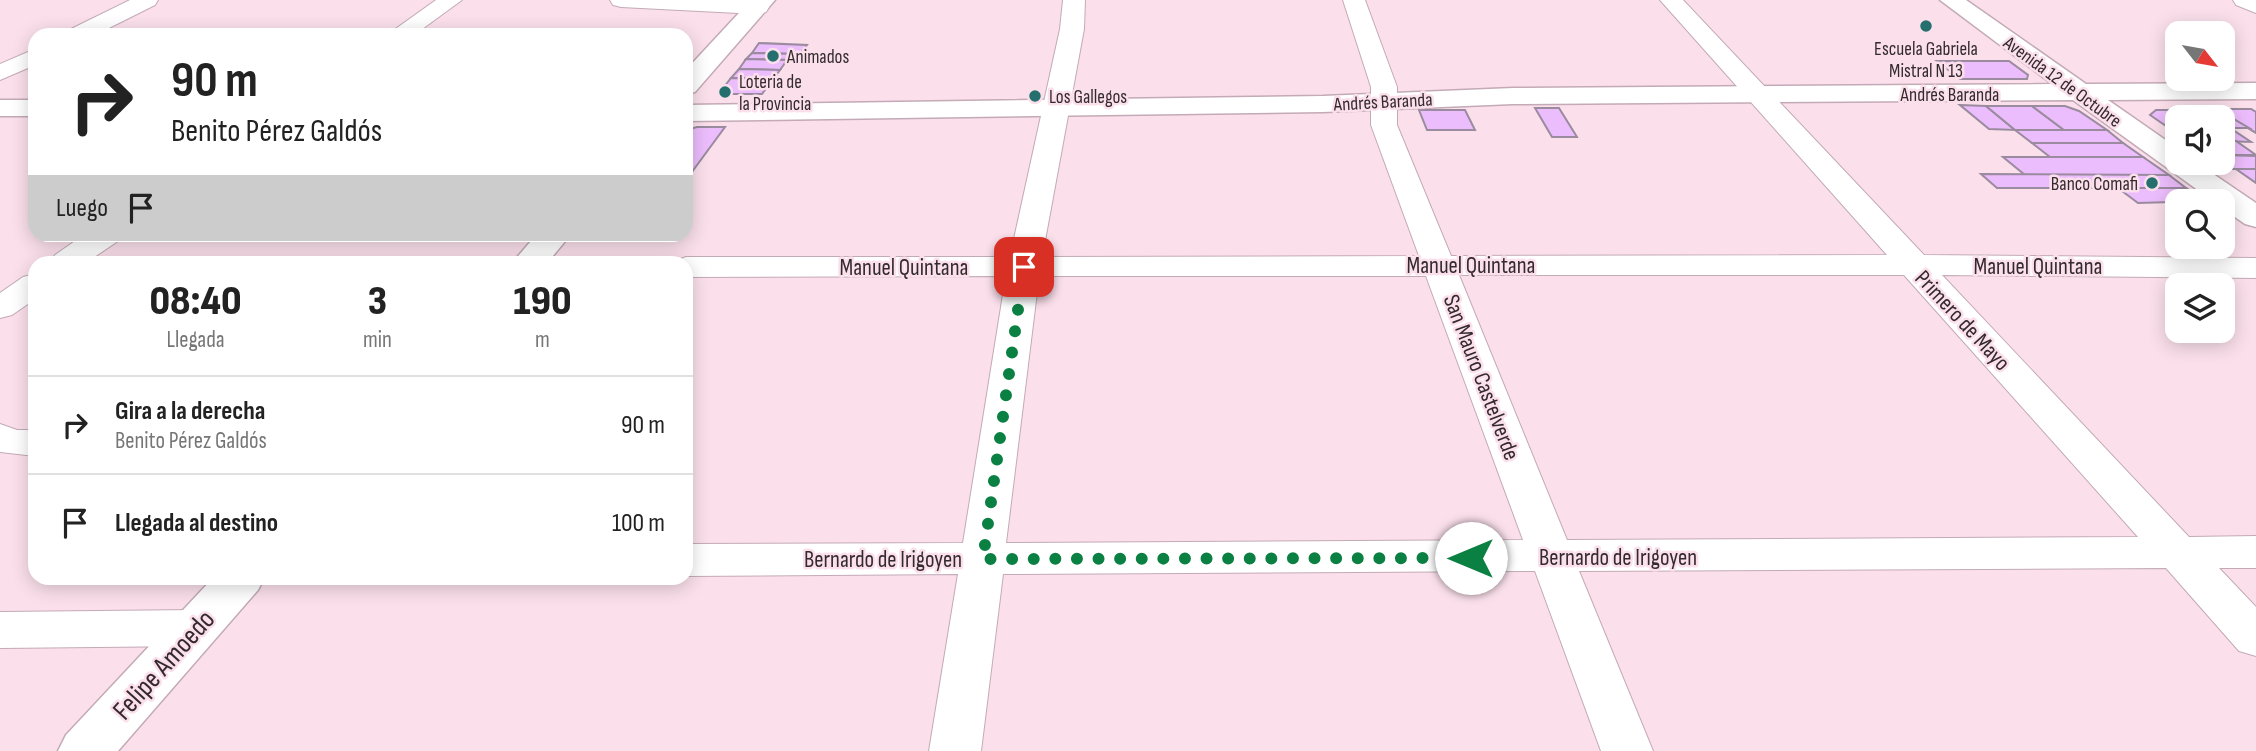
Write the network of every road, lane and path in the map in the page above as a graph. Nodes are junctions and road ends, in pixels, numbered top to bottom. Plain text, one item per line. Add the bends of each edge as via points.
1 (147, 0) edge
2 (451, 0) edge
3 (621, 0) edge
4 (1074, 0) edge
5 (1354, 0) edge
6 (1671, 0) edge
7 (1951, 0) edge
8 (2244, 0) edge
9 (761, 3) edge
10 (2256, 6) edge
11 (91, 28) edge
12 (409, 28) edge
13 (28, 59) edge
14 (0, 73) edge
15 (693, 78) edge
16 (2256, 91) edge
17 (1756, 94) junction
18 (2080, 94) junction
19 (2256, 101) edge
20 (1382, 102) junction
21 (0, 108) edge
22 (28, 108) edge
23 (1054, 108) junction
24 (693, 113) edge
25 (2165, 153) edge
26 (2196, 175) edge
27 (2256, 217) edge
28 (95, 242) edge
29 (548, 242) edge
30 (75, 256) edge
31 (535, 256) edge
32 (1438, 265) junction
33 (1913, 265) junction
34 (693, 267) edge
35 (1024, 267) junction
36 (2256, 268) edge
37 (0, 275) edge
38 (28, 276) edge
39 (28, 289) edge
40 (0, 308) edge
41 (0, 437) edge
42 (28, 443) edge
43 (2176, 552) junction
44 (2256, 552) edge
45 (1552, 558) junction
46 (983, 559) junction
47 (693, 560) edge
48 (235, 585) edge
49 (195, 628) junction
50 (0, 630) edge
51 (2256, 638) edge
52 (85, 751) edge
53 (955, 751) edge
54 (1627, 751) edge

1 - 11 street
2 - 12 street
3 - 9 street
4 - 23 street
5 - 20 street, San Mauro Castelverde via 1384,87
6 - 17 street, Primero de Mayo
7 - 18 main road, Avenida 12 de Octubre
8 - 10 street
9 - 15 main road
13 - 14 street
16 - 18 main road, Andrés Baranda
17 - 18 main road, Andrés Baranda
17 - 20 main road, Andrés Baranda
17 - 33 street, Primero de Mayo
18 - 19 main road, Andrés Baranda via 2124,101
18 - 25 main road, Avenida 12 de Octubre
20 - 23 main road, Andrés Baranda
20 - 32 street, San Mauro Castelverde via 1384,125
21 - 22 main road
23 - 24 main road, Andrés Baranda
23 - 35 street
26 - 27 main road, Avenida 12 de Octubre
28 - 30 street
29 - 31 main road
32 - 33 street, Manuel Quintana
32 - 35 street, Manuel Quintana
32 - 45 street, San Mauro Castelverde
33 - 36 street, Manuel Quintana
33 - 43 street, Primero de Mayo
34 - 35 street, Manuel Quintana
35 - 46 street
37 - 38 street
39 - 40 street
41 - 42 street
43 - 44 street, Bernardo de Irigoyen
43 - 45 street, Bernardo de Irigoyen
43 - 51 street, Primero de Mayo
45 - 46 street, Bernardo de Irigoyen
45 - 54 street, San Mauro Castelverde
46 - 47 street, Bernardo de Irigoyen
46 - 53 street
48 - 49 main road, Felipe Amoedo
49 - 50 street
49 - 52 main road, Felipe Amoedo

